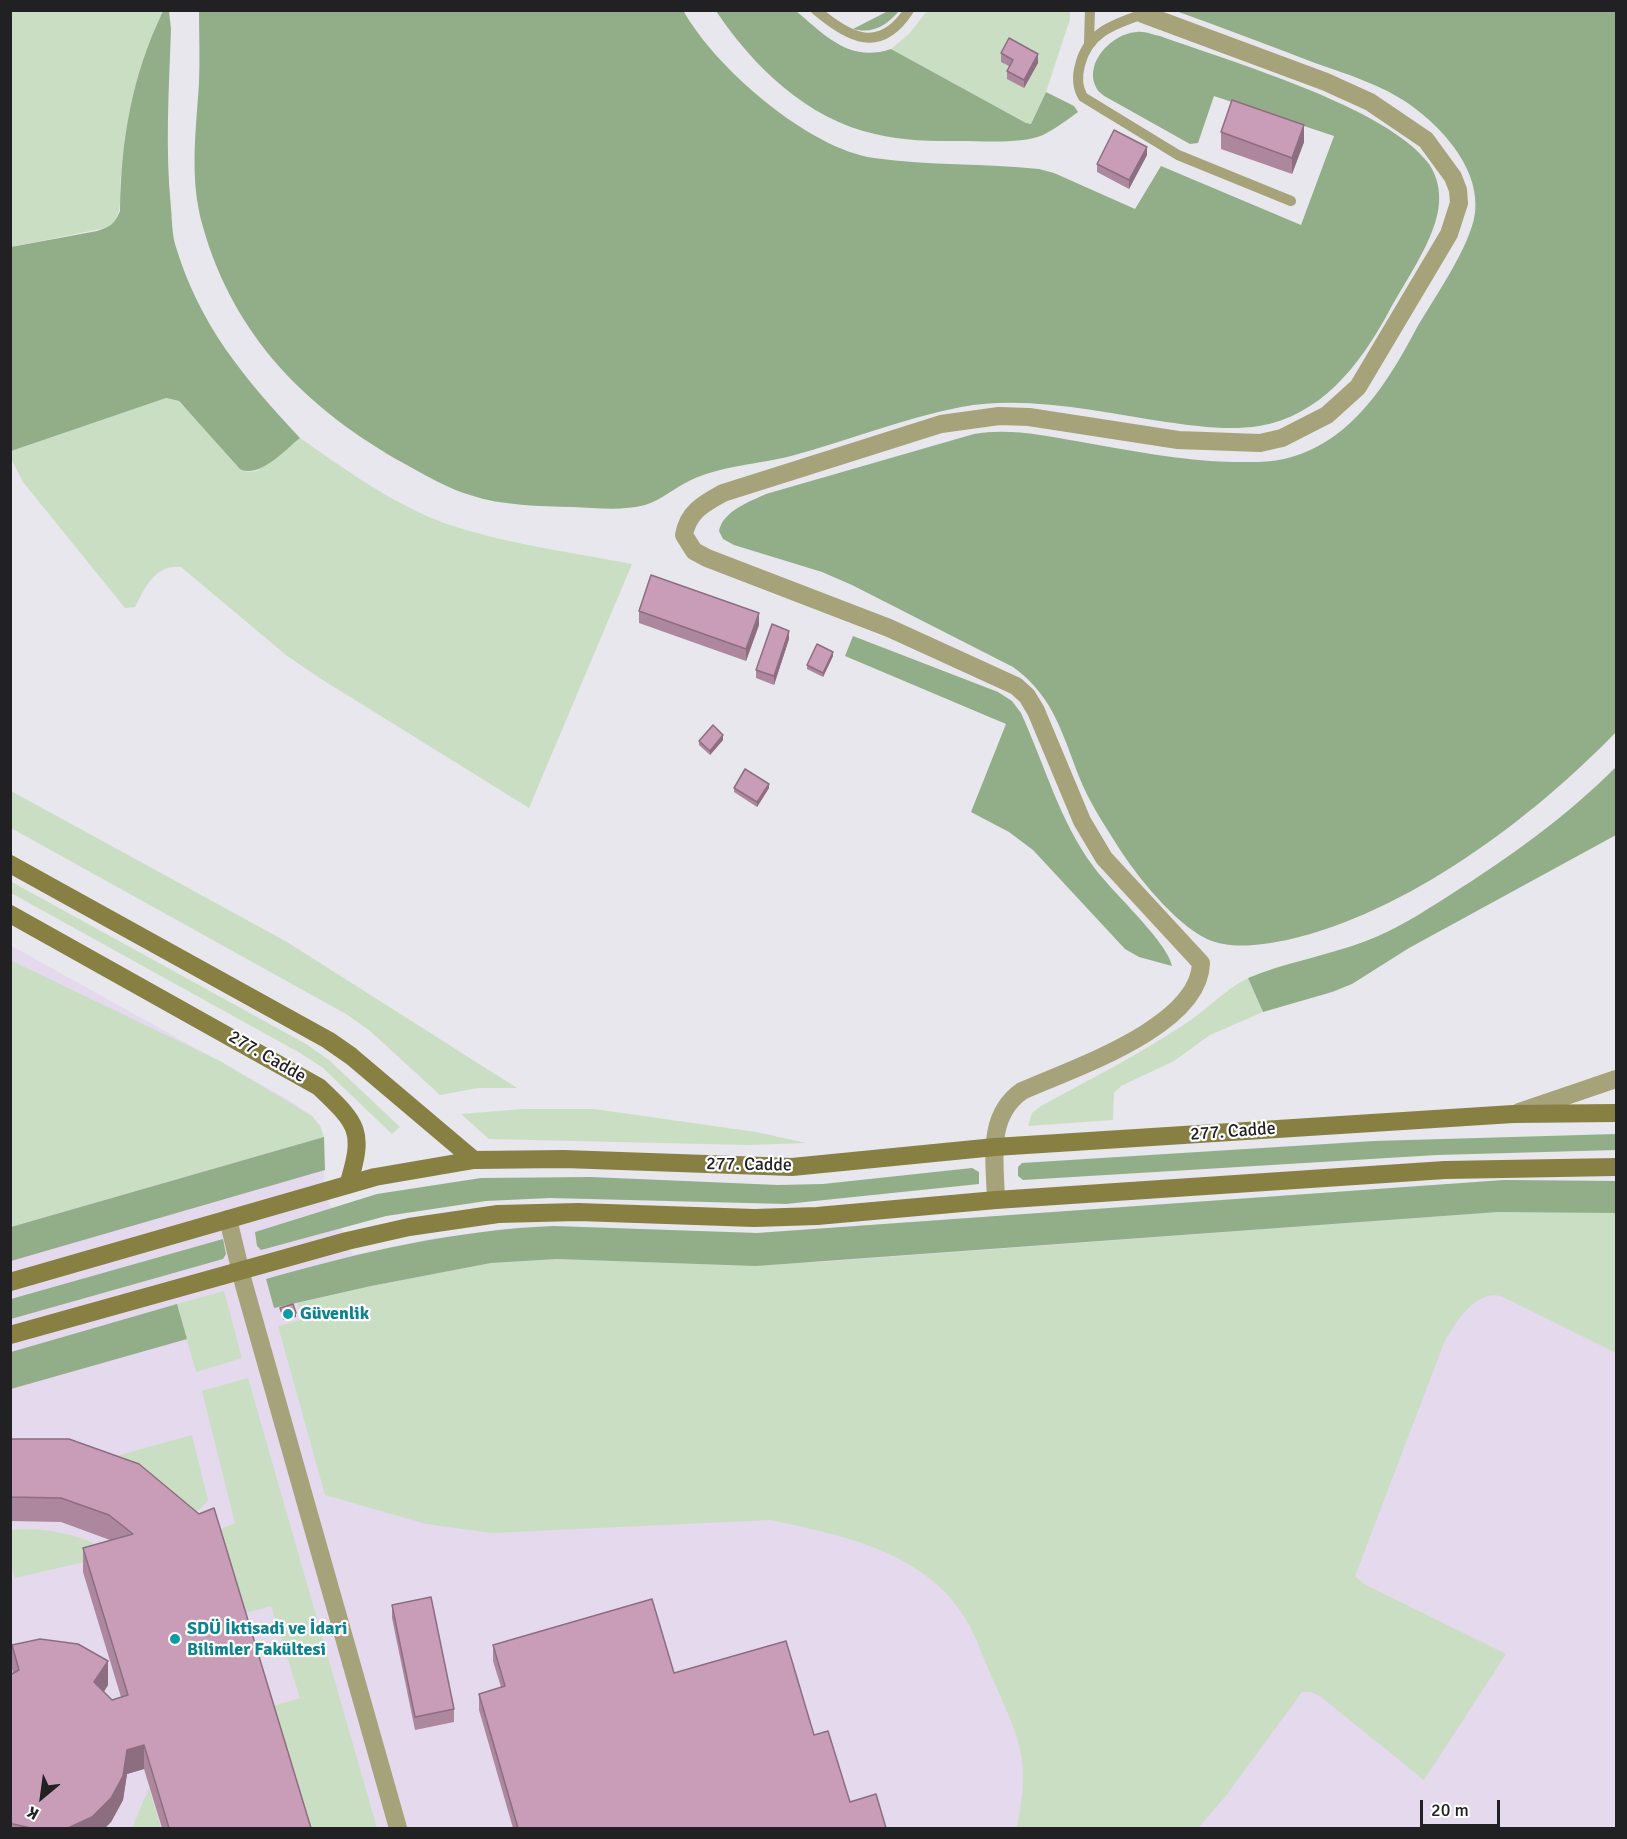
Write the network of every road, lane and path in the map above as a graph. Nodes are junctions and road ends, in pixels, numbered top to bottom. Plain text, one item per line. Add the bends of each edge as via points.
1 (816, 10) edge
2 (909, 10) edge
3 (1090, 10) edge
4 (1140, 12) edge
5 (1089, 44) junction
6 (1291, 201) dead end
7 (10, 864) edge
8 (10, 914) edge
9 (1617, 1079) edge
10 (1617, 1113) edge
11 (1513, 1114) junction
12 (995, 1147) junction
13 (474, 1160) junction
14 (1617, 1167) edge
15 (348, 1185) junction
16 (996, 1200) junction
17 (228, 1220) junction
18 (240, 1270) junction
19 (10, 1282) edge
20 (10, 1335) edge
21 (398, 1828) edge

1 - 2 lane via 849,34 870,39 883,36
3 - 5 lane
4 - 5 lane via 1112,25
4 - 12 street via 1371,102 1426,140 1453,177 1459,203 1449,234 1358,387 1318,420 1282,438 1260,442 1178,440 1029,417 999,416 941,424 723,493 692,514 684,536 694,551 707,558 889,628 1016,686 1036,711 1082,821 1104,858 1201,963 1201,978 1195,990 1149,1031 1011,1099 999,1119
5 - 6 lane via 1078,71 1078,88 1083,97 1178,154
7 - 13 street via 328,1040
8 - 15 street, 277. Cadde via 319,1087 356,1129 358,1147
9 - 11 street
10 - 11 street, 277. Cadde
11 - 12 street, 277. Cadde
12 - 13 street, 277. Cadde via 792,1167
12 - 16 street
13 - 15 street, 277. Cadde
14 - 16 street via 1445,1170
15 - 17 street
16 - 18 street via 786,1218 578,1212 498,1214 409,1227
17 - 18 street
17 - 19 street
18 - 20 street
18 - 21 street

